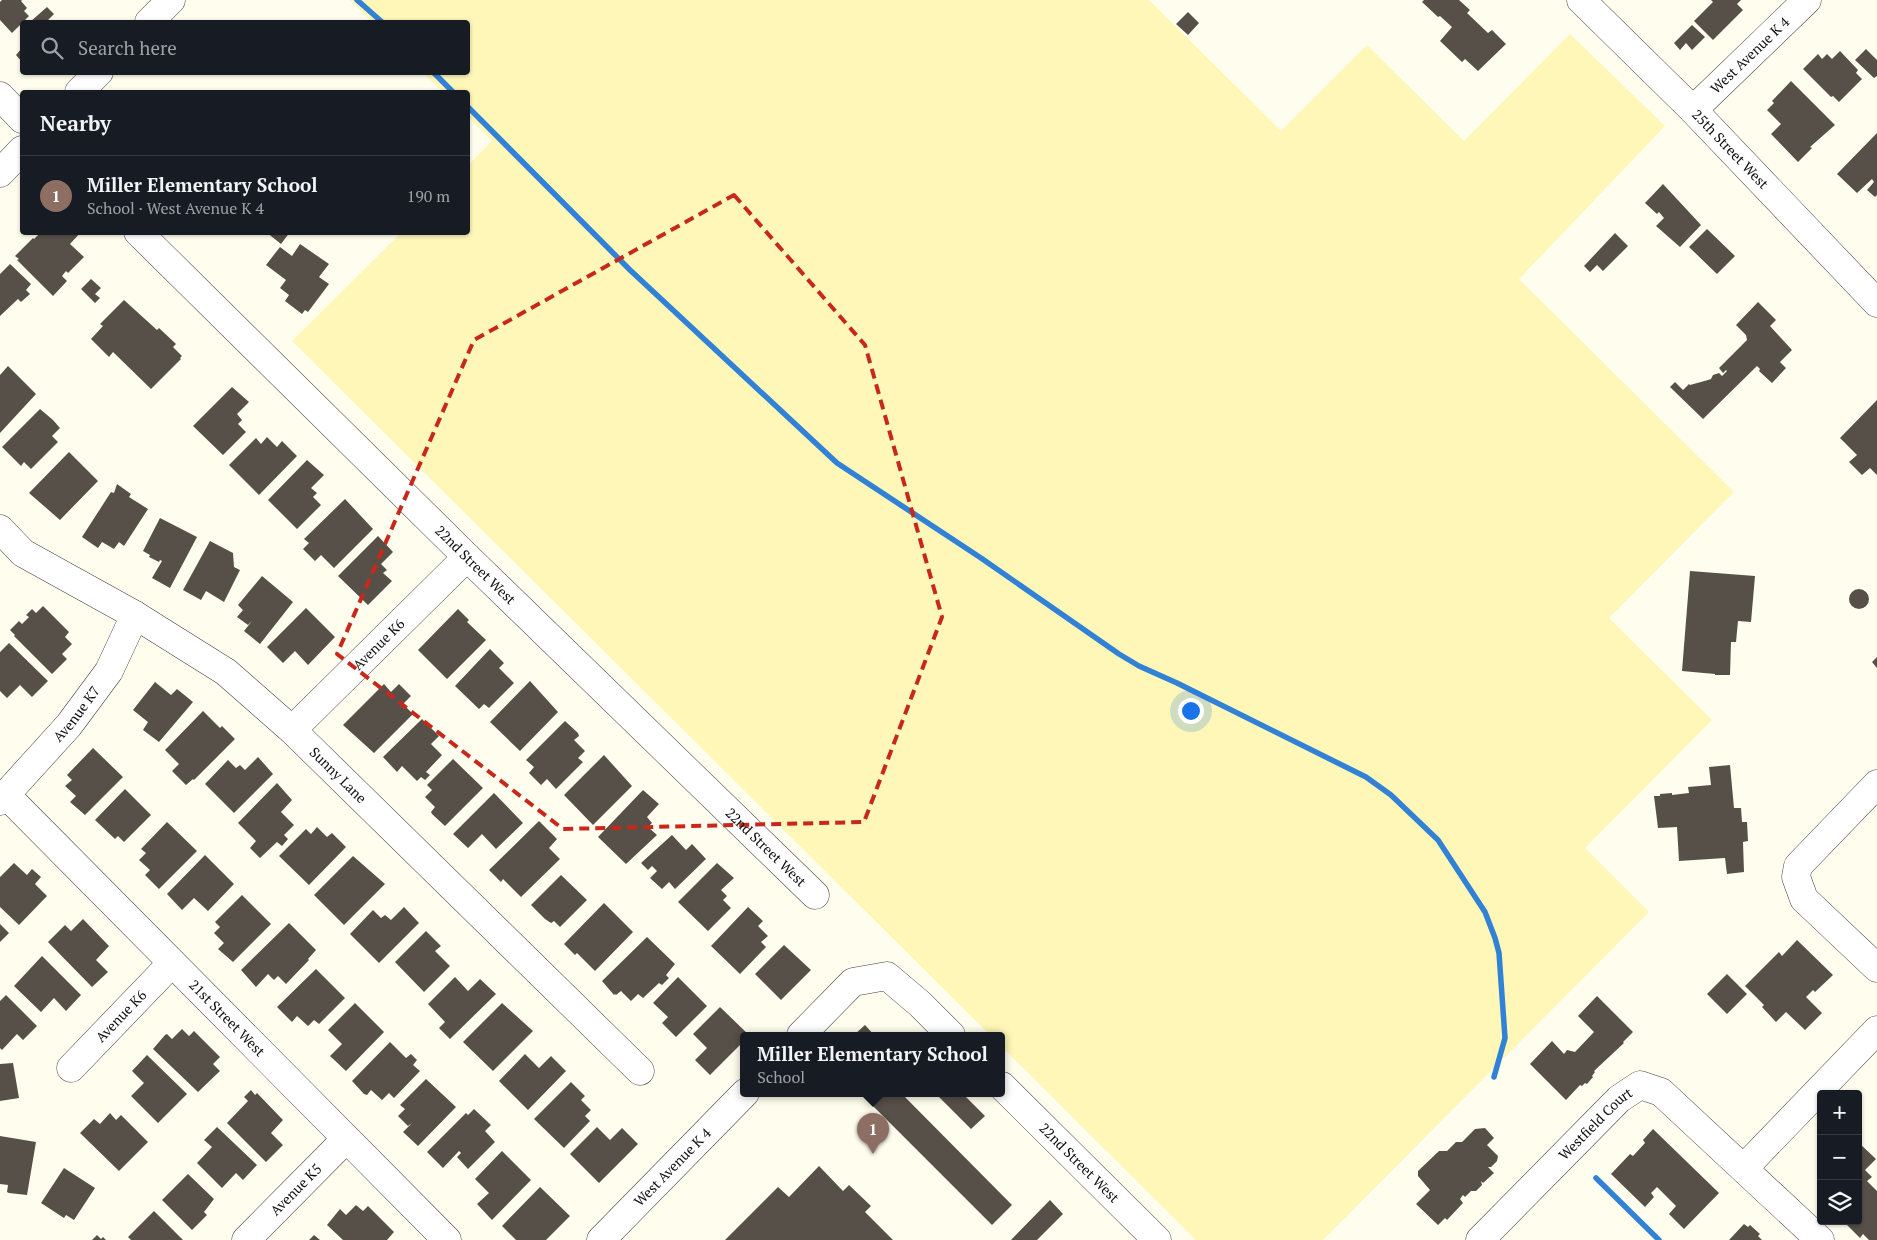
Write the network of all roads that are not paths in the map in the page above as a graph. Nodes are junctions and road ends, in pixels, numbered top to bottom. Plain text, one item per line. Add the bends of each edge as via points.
1 (171, 0) edge
2 (1580, 0) edge
3 (1799, 3) edge
4 (151, 20) edge
5 (96, 75) edge
6 (81, 90) edge
7 (0, 96) edge
8 (1693, 110) junction
9 (20, 117) edge
10 (20, 152) edge
11 (0, 173) edge
12 (141, 235) edge
13 (1877, 303) edge
14 (0, 529) edge
15 (467, 557) junction
16 (135, 615) junction
17 (292, 730) junction
18 (1877, 784) edge
19 (3, 798) edge
20 (816, 895) dead end
21 (172, 962) junction
22 (1877, 968) edge
23 (1877, 1030) edge
24 (804, 1032) edge
25 (948, 1032) edge
26 (71, 1068) dead end
27 (640, 1071) dead end
28 (1005, 1089) edge
29 (741, 1097) edge
30 (346, 1138) junction
31 (1744, 1168) junction
32 (246, 1240) edge
33 (447, 1240) edge
34 (601, 1240) edge
35 (1158, 1240) edge
36 (1480, 1240) edge
37 (1820, 1240) edge

1 - 4 street
2 - 8 street, 25th Street West
3 - 8 street, West Avenue K 4
5 - 6 street
7 - 9 street
8 - 13 street, 25th Street West
10 - 11 street
12 - 15 street, 22nd Street West
14 - 16 street, Sunny Lane via 23,553
15 - 17 street, Avenue K6
15 - 20 street, 22nd Street West
16 - 17 street, Sunny Lane via 226,672
16 - 19 street, Avenue K7 via 109,671 69,725
17 - 27 street, Sunny Lane
18 - 22 street via 1798,866 1796,877 1804,899
19 - 21 street, 21st Street West
21 - 26 street, Avenue K6
21 - 30 street, 21st Street West
23 - 31 street
24 - 25 street via 854,982 887,976
28 - 35 street, 22nd Street West
29 - 34 street, West Avenue K 4
30 - 32 street, Avenue K5
30 - 33 street, 21st Street West
31 - 36 street, Westfield Court via 1661,1092 1640,1085 1619,1099
31 - 37 street

